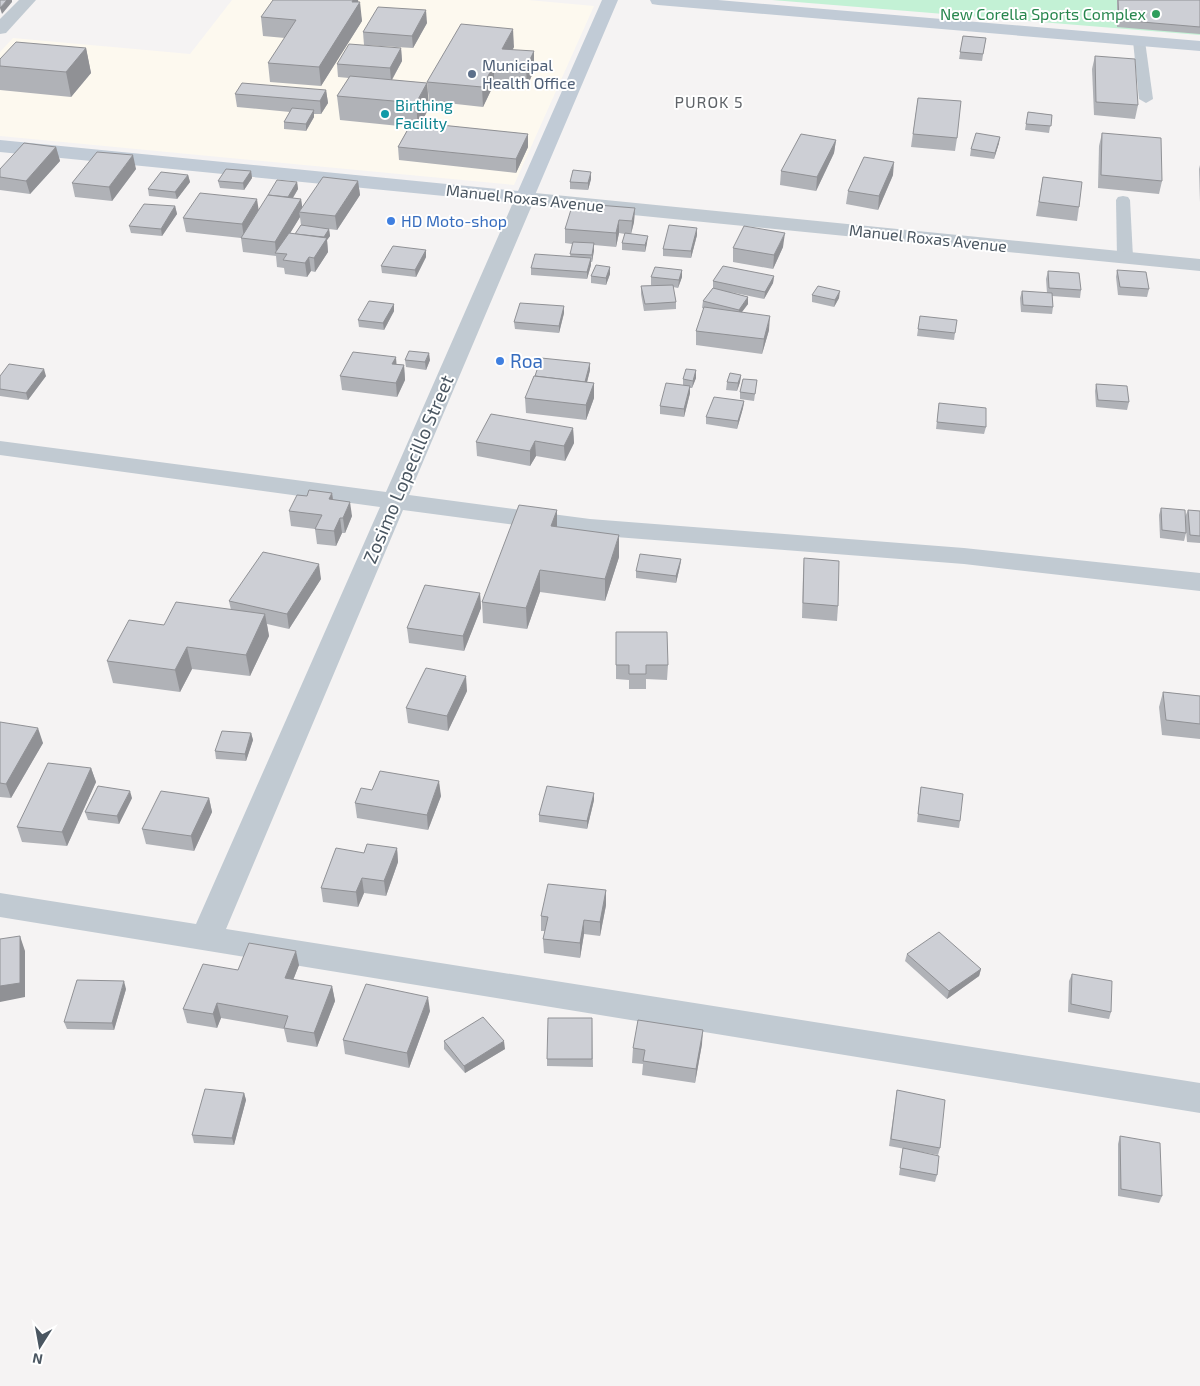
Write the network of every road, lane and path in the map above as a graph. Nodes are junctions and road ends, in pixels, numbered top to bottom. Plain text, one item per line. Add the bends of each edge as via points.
1 (28, 0) edge
2 (610, 0) edge
3 (658, 0) edge
4 (0, 29) edge
5 (1140, 41) junction
6 (1200, 46) edge
7 (1146, 99) dead end
8 (0, 146) edge
9 (525, 198) junction
10 (1124, 200) dead end
11 (1125, 258) junction
12 (1200, 265) edge
13 (0, 448) edge
14 (395, 500) junction
15 (1200, 582) edge
16 (0, 905) edge
17 (206, 938) junction
18 (1200, 1098) edge

1 - 4 street
2 - 9 main road, Zosimo Lopecillo Street
3 - 5 main road
5 - 6 main road
5 - 7 lane
8 - 9 main road, Manuel Roxas Avenue
9 - 11 street, Manuel Roxas Avenue
9 - 14 street, Zosimo Lopecillo Street
10 - 11 lane
11 - 12 street, Manuel Roxas Avenue
13 - 14 street
14 - 15 street via 590,527 964,556
14 - 17 street, Zosimo Lopecillo Street
16 - 17 street
17 - 18 street

